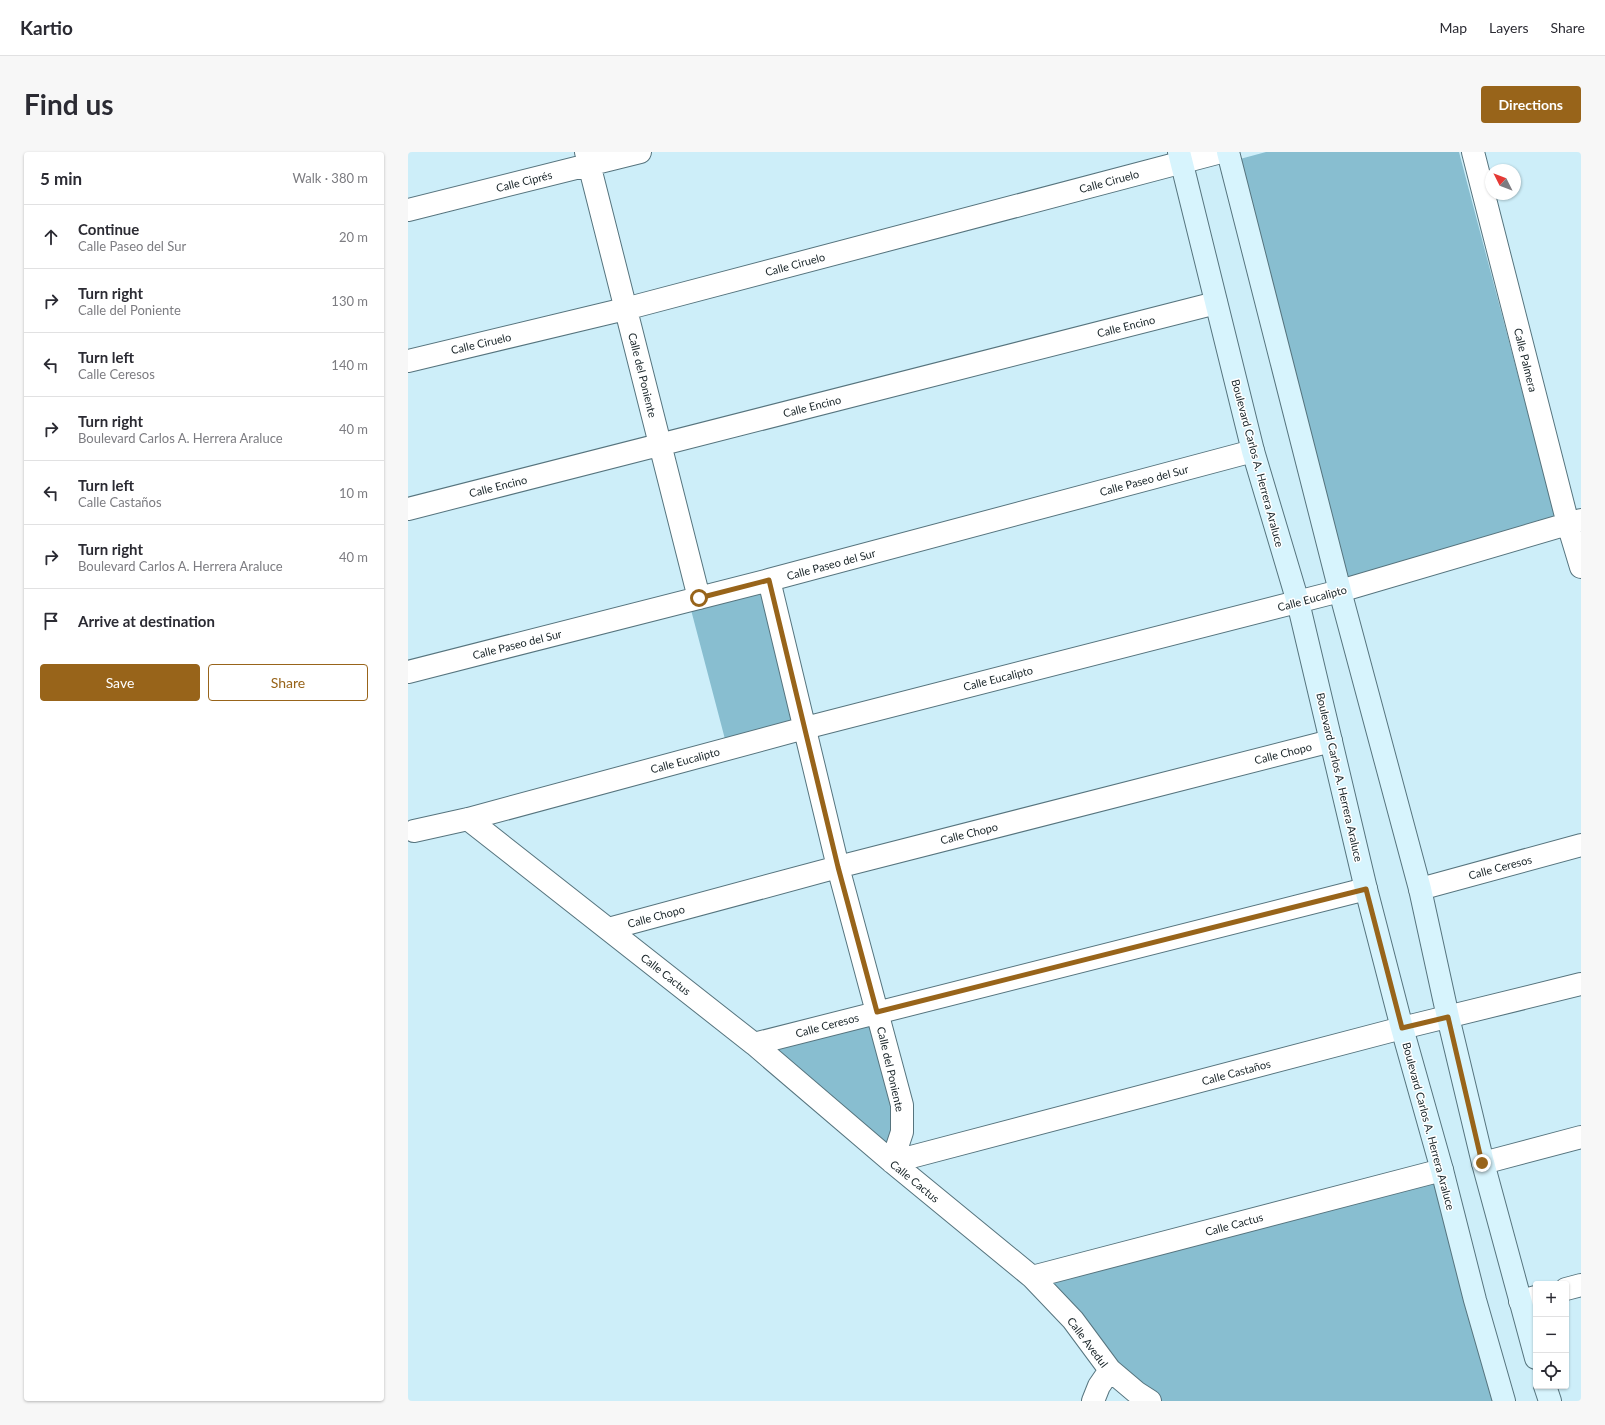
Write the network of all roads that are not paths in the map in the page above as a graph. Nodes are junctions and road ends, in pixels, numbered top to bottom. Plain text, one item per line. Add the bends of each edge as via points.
1 (640, 152) edge
2 (1221, 152) edge
3 (1228, 152) edge
4 (1473, 152) edge
5 (1180, 157) edge
6 (588, 158) edge
7 (408, 210) edge
8 (1216, 303) junction
9 (626, 309) junction
10 (408, 361) edge
11 (660, 445) junction
12 (1253, 451) junction
13 (408, 509) edge
14 (1575, 522) edge
15 (1581, 567) edge
16 (769, 580) junction
17 (1340, 591) junction
18 (699, 598) junction
19 (1298, 602) junction
20 (408, 672) edge
21 (805, 728) junction
22 (1331, 740) junction
23 (468, 819) junction
24 (414, 831) dead end
25 (1581, 845) edge
26 (838, 867) junction
27 (1366, 889) junction
28 (1420, 889) junction
29 (608, 929) junction
30 (1581, 984) edge
31 (877, 1012) junction
32 (1448, 1017) junction
33 (1402, 1028) junction
34 (754, 1044) junction
35 (1581, 1137) edge
36 (892, 1162) junction
37 (1482, 1163) junction
38 (1442, 1170) junction
39 (1032, 1277) junction
40 (1581, 1285) edge
41 (1569, 1288) edge
42 (1528, 1299) edge
43 (1535, 1353) edge
44 (1110, 1370) junction
45 (1546, 1389) edge
46 (1093, 1401) edge
47 (1150, 1401) edge
48 (1504, 1401) edge
49 (1550, 1401) edge

1 - 6 street, Calle Ciprés
2 - 5 street, Calle Ciruelo
3 - 17 street
4 - 14 street, Calle Palmera
5 - 8 street, Boulevard Carlos A. Herrera Araluce
5 - 9 street, Calle Ciruelo
6 - 7 street, Calle Ciprés
6 - 9 street, Calle del Poniente
8 - 11 street, Calle Encino
8 - 12 street, Boulevard Carlos A. Herrera Araluce
9 - 10 street, Calle Ciruelo
9 - 11 street, Calle del Poniente
11 - 13 street, Calle Encino
11 - 18 street, Calle del Poniente
12 - 16 street, Calle Paseo del Sur
12 - 19 street, Boulevard Carlos A. Herrera Araluce
14 - 15 street, Calle Palmera
14 - 17 street, Calle Eucalipto
16 - 18 street, Calle Paseo del Sur
16 - 21 street, Calle del Poniente
17 - 19 street, Calle Eucalipto
17 - 28 street
18 - 20 street, Calle Paseo del Sur
19 - 21 street, Calle Eucalipto
19 - 22 street, Boulevard Carlos A. Herrera Araluce
21 - 23 street, Calle Eucalipto
21 - 26 street, Calle del Poniente
22 - 26 street, Calle Chopo
22 - 27 street, Boulevard Carlos A. Herrera Araluce
23 - 24 street, Calle Eucalipto
23 - 29 street, Calle Cactus
25 - 28 street, Calle Ceresos
26 - 29 street, Calle Chopo
26 - 31 street, Calle del Poniente
27 - 31 street, Calle Ceresos
27 - 33 street, Boulevard Carlos A. Herrera Araluce
28 - 32 street
29 - 34 street, Calle Cactus
30 - 32 street, Calle Castaños
31 - 34 street, Calle Ceresos
31 - 36 street, Calle del Poniente via 902,1106 902,1132
32 - 33 street, Calle Castaños
32 - 37 street
33 - 36 street, Calle Castaños
33 - 38 street, Boulevard Carlos A. Herrera Araluce
34 - 36 street, Calle Cactus
35 - 37 street
36 - 39 street, Calle Cactus
37 - 42 street
38 - 39 street, Calle Cactus
38 - 48 street, Boulevard Carlos A. Herrera Araluce
39 - 44 street, Calle Avedul via 1073,1320
40 - 41 street
42 - 43 street
44 - 46 street
44 - 47 street, Calle Avedul
45 - 49 street

